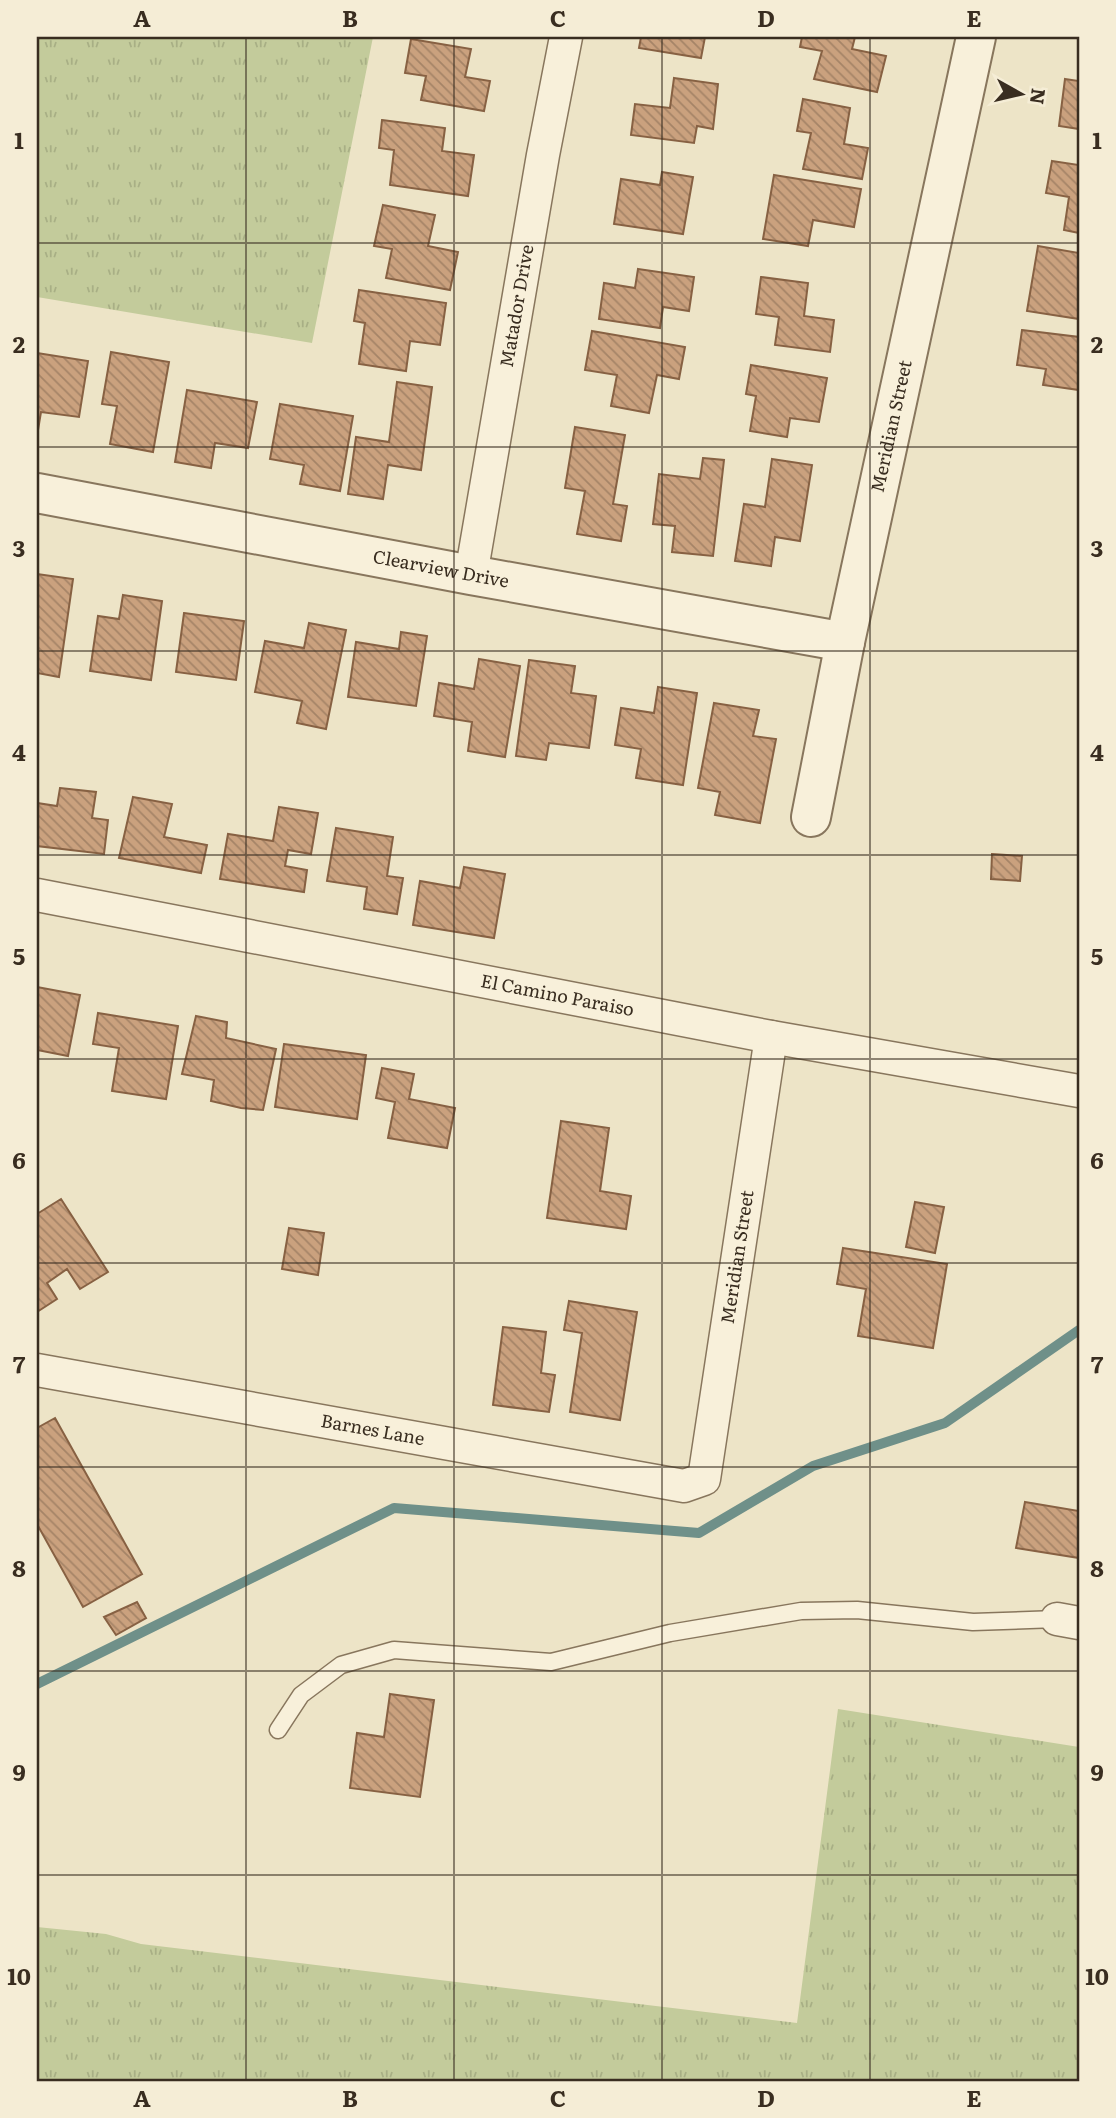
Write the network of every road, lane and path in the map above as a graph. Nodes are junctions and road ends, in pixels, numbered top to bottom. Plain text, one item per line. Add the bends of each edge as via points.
1 (566, 37) edge
2 (976, 37) edge
3 (37, 493) edge
4 (471, 575) junction
5 (845, 642) junction
6 (811, 817) dead end
7 (37, 895) edge
8 (771, 1037) junction
9 (1079, 1091) edge
10 (37, 1370) edge
11 (702, 1475) joint
12 (1068, 1621) edge
13 (278, 1730) dead end

1 - 4 street, Matador Drive
2 - 5 street, Meridian Street
3 - 4 street, Clearview Drive
4 - 5 street, Clearview Drive
5 - 6 street, Meridian Street
7 - 8 street, El Camino Paraiso
8 - 9 street, El Camino Paraiso
8 - 11 street, Meridian Street
10 - 11 street, Barnes Lane via 684,1486 704,1479
12 - 13 lane via 973,1622 857,1610 801,1611 670,1633 551,1662 394,1650 341,1665 301,1695

